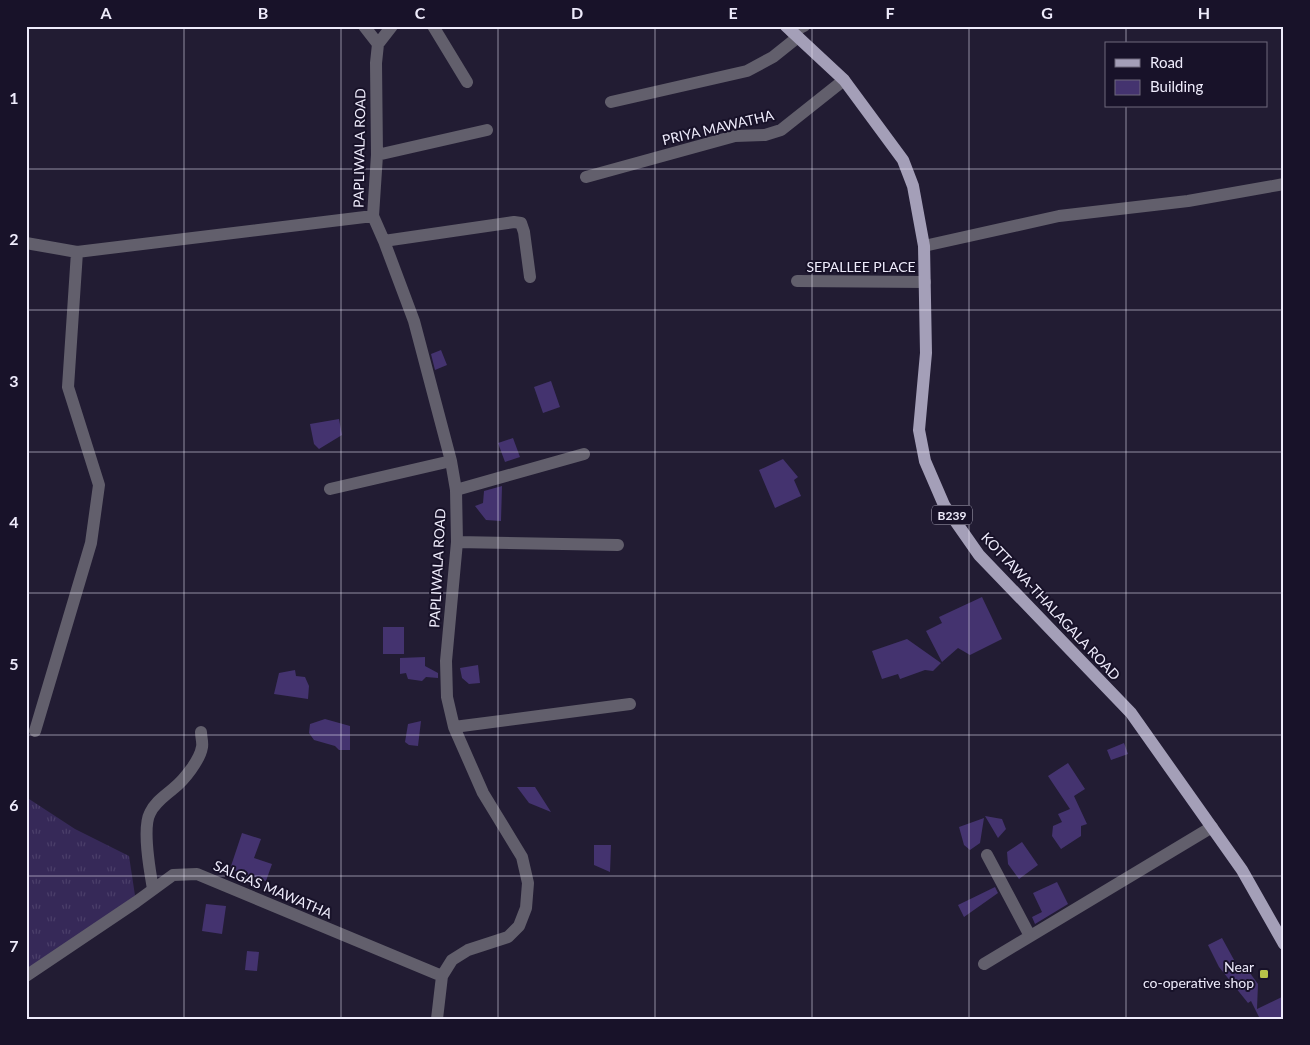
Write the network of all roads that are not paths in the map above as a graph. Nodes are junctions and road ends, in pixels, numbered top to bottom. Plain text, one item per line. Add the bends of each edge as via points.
1 (364, 26) edge
2 (392, 26) edge
3 (433, 26) edge
4 (795, 30) edge
5 (378, 44) junction
6 (844, 80) junction
7 (467, 82) dead end
8 (611, 102) dead end
9 (486, 130) dead end
10 (377, 155) junction
11 (586, 176) dead end
12 (1284, 184) edge
13 (373, 216) junction
14 (384, 241) junction
15 (26, 243) edge
16 (924, 246) junction
17 (77, 252) junction
18 (530, 278) dead end
19 (797, 281) dead end
20 (925, 282) junction
21 (584, 454) dead end
22 (451, 461) junction
23 (330, 489) dead end
24 (456, 490) junction
25 (456, 542) junction
26 (618, 545) dead end
27 (630, 704) dead end
28 (454, 727) junction
29 (34, 731) dead end
30 (201, 732) dead end
31 (1212, 827) junction
32 (987, 855) dead end
33 (153, 889) junction
34 (1030, 936) junction
35 (1284, 944) edge
36 (984, 964) dead end
37 (26, 976) edge
38 (442, 976) junction
39 (437, 1019) edge

1 - 5 street
2 - 5 street
3 - 7 street
4 - 6 main road, KOTTAWA-THALAGALA ROAD / B239
4 - 8 street via 773,57 747,72
5 - 10 street, PAPLIWALA ROAD
6 - 11 street, PRIYA MAWATHA via 781,130 765,135 735,136
6 - 16 main road, KOTTAWA-THALAGALA ROAD / B239 via 903,160 913,186
9 - 10 street
10 - 13 street, PAPLIWALA ROAD
12 - 16 street via 1188,201 1059,216
13 - 14 street, PAPLIWALA ROAD
13 - 17 street
14 - 18 street via 521,223
14 - 22 street, PAPLIWALA ROAD via 414,321
15 - 17 street
16 - 20 main road, KOTTAWA-THALAGALA ROAD / B239
17 - 29 street via 68,387 99,485 92,543
19 - 20 street, SEPALLEE PLACE
20 - 31 main road, KOTTAWA-THALAGALA ROAD / B239 via 926,353 919,430 925,461 944,505 979,555 1131,713
21 - 24 street
22 - 23 street
22 - 24 street, PAPLIWALA ROAD
24 - 25 street, PAPLIWALA ROAD
25 - 26 street
25 - 28 street, PAPLIWALA ROAD via 446,662 446,696
27 - 28 street
28 - 38 street, PAPLIWALA ROAD via 484,793 522,857 528,883 526,908 519,926 508,937 468,950 452,960
30 - 33 street via 202,748 190,770 149,814 146,827
31 - 34 street
31 - 35 main road, KOTTAWA-THALAGALA ROAD / B239 via 1242,870
32 - 34 street
33 - 37 street, SALGAS MAWATHA
33 - 38 street, SALGAS MAWATHA via 172,874 197,874
34 - 36 street
38 - 39 street

